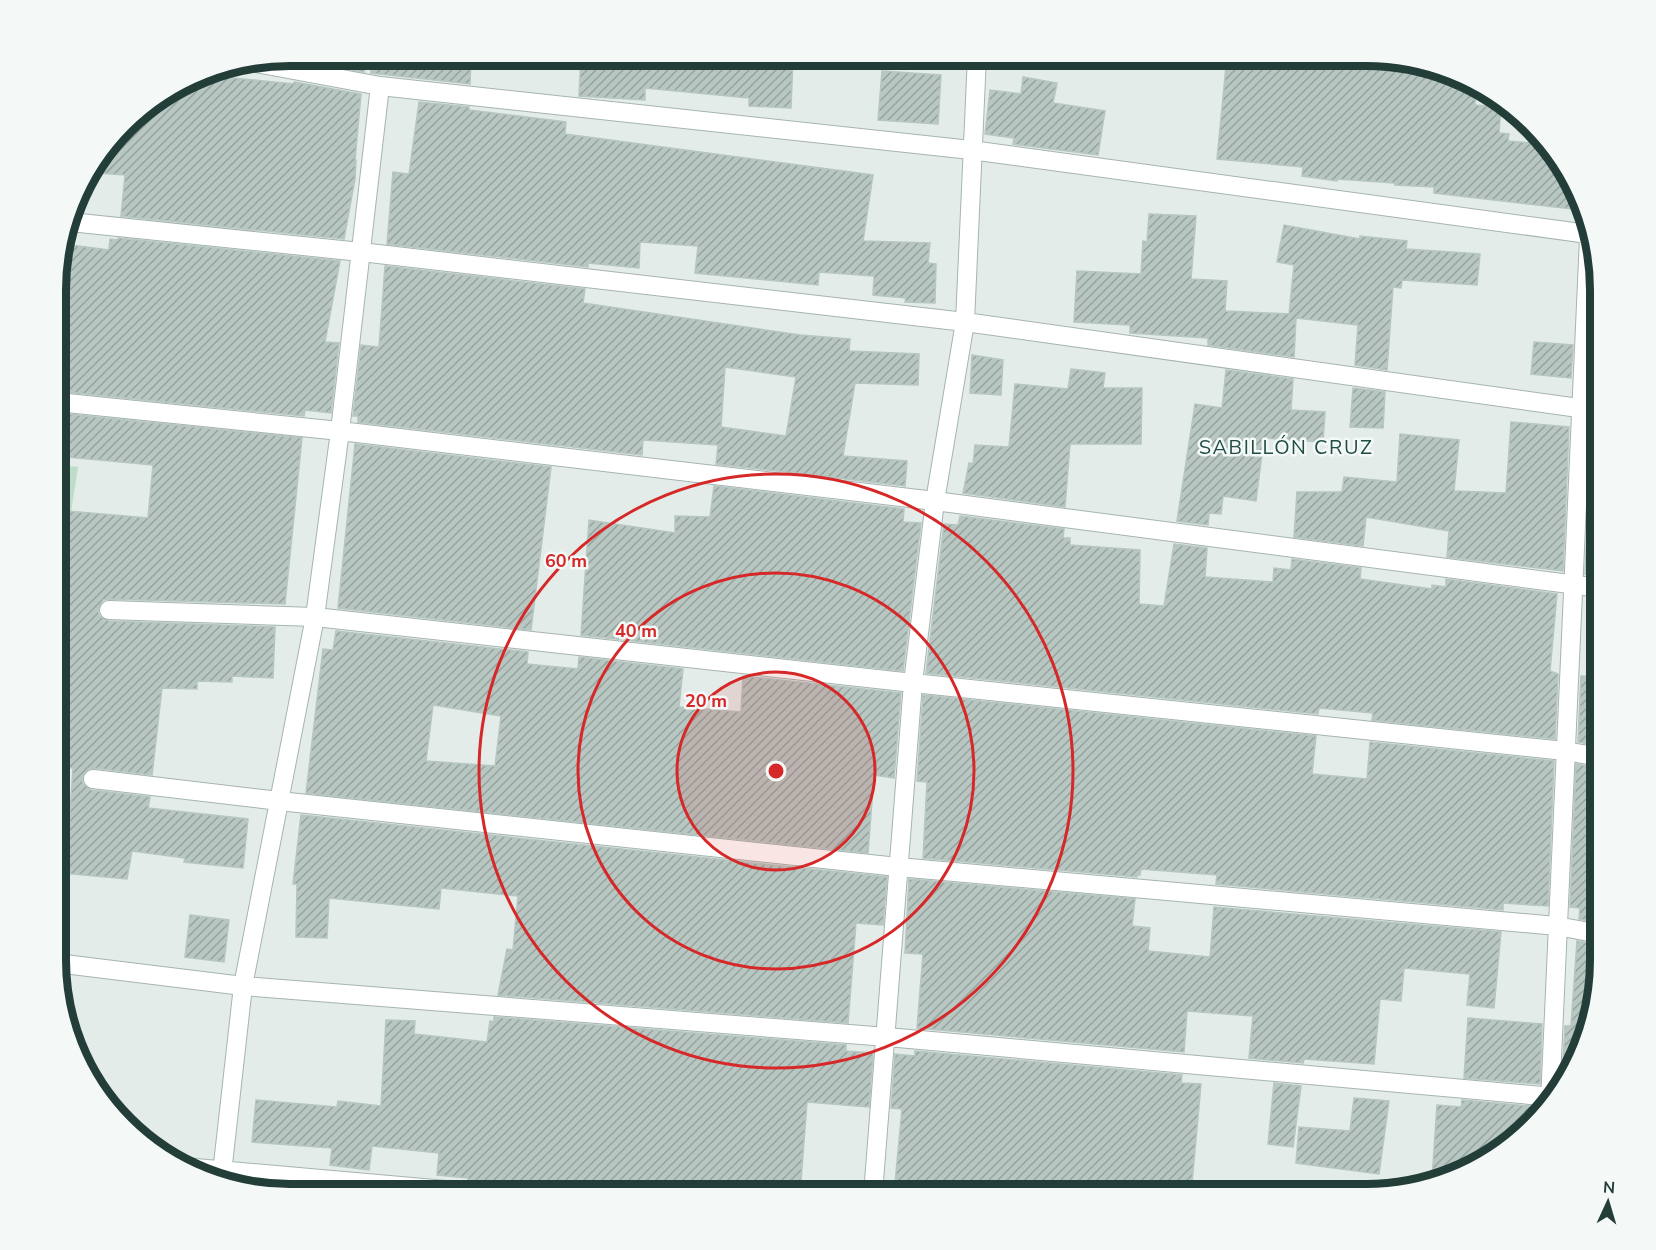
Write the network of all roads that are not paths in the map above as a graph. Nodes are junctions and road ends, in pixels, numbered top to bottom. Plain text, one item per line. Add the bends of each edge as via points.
1 (274, 66) edge
2 (976, 66) edge
3 (380, 86) junction
4 (971, 150) junction
5 (77, 223) edge
6 (1583, 235) edge
7 (361, 252) junction
8 (1587, 255) edge
9 (965, 322) junction
10 (66, 403) edge
11 (1581, 408) junction
12 (1590, 409) edge
13 (340, 431) junction
14 (934, 501) junction
15 (1573, 584) junction
16 (1590, 587) edge
17 (109, 610) dead end
18 (315, 617) junction
19 (913, 683) junction
20 (1565, 751) junction
21 (1590, 755) edge
22 (93, 779) dead end
23 (279, 801) junction
24 (898, 867) junction
25 (1557, 927) junction
26 (1590, 932) edge
27 (66, 964) edge
28 (243, 986) junction
29 (887, 1037) junction
30 (1551, 1086) edge
31 (1543, 1098) edge
32 (223, 1174) edge
33 (239, 1178) edge
34 (333, 1184) edge
35 (874, 1184) edge

1 - 3 street
2 - 4 street
3 - 4 street
3 - 7 street
4 - 6 street
4 - 9 street
5 - 7 street
7 - 9 street
7 - 13 street
8 - 11 street
9 - 11 street
9 - 14 street
10 - 13 street
11 - 12 street
11 - 15 street
13 - 14 street
13 - 18 street
14 - 15 street
14 - 19 street
15 - 16 street
15 - 20 street
17 - 18 street
18 - 19 street
18 - 23 street
19 - 20 street
19 - 24 street
20 - 21 street
20 - 25 street
22 - 23 street
23 - 24 street
23 - 28 street
24 - 25 street
24 - 29 street
25 - 26 street
25 - 30 street
27 - 28 street
28 - 29 street
28 - 32 street
29 - 31 street
29 - 35 street
33 - 34 street

